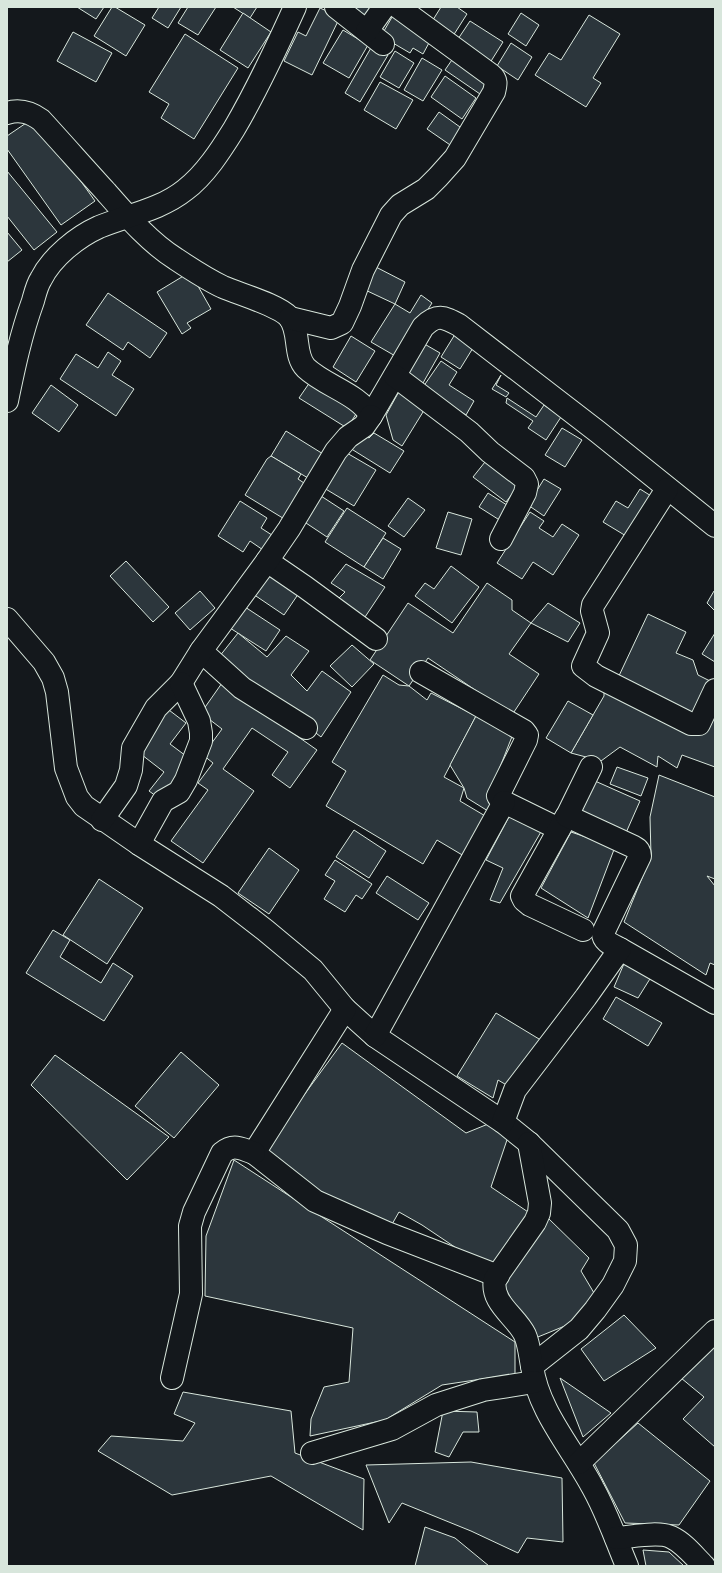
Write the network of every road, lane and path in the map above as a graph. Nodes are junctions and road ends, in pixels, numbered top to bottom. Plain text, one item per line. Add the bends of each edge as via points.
1 (295, 7) edge
2 (336, 7) edge
3 (384, 7) edge
4 (398, 7) edge
5 (7, 113) edge
6 (128, 217) junction
7 (290, 318) junction
8 (395, 376) junction
9 (7, 401) edge
10 (371, 416) junction
11 (667, 489) junction
12 (715, 526) edge
13 (501, 539) dead end
14 (267, 561) junction
15 (7, 619) edge
16 (376, 639) dead end
17 (201, 651) junction
18 (421, 672) dead end
19 (181, 683) junction
20 (715, 690) edge
21 (306, 728) dead end
22 (591, 767) dead end
23 (504, 802) junction
24 (102, 820) junction
25 (563, 822) junction
26 (139, 844) junction
27 (583, 930) dead end
28 (620, 949) junction
29 (715, 1003) edge
30 (345, 1009) junction
31 (375, 1036) junction
32 (503, 1122) junction
33 (529, 1143) junction
34 (254, 1153) junction
35 (498, 1276) junction
36 (715, 1331) edge
37 (533, 1374) junction
38 (172, 1378) dead end
39 (312, 1453) dead end
40 (578, 1463) junction
41 (616, 1538) junction
42 (627, 1566) edge
43 (704, 1566) edge

1 - 6 street via 253,96 217,156 186,190 166,204
2 - 3 street via 375,38
4 - 7 street via 495,78 494,92 455,158 426,189 400,205 391,215 363,270 342,323 331,328
5 - 6 street via 14,110 23,111 41,120
6 - 7 street via 158,245 198,274
6 - 9 street via 98,228 72,244 54,260 41,278 16,355
7 - 10 street via 302,364 366,407
8 - 10 street
8 - 11 street via 423,327 436,318 445,318 459,325 586,422
8 - 13 street via 524,478 527,488
10 - 14 street via 364,426 348,437 336,451 289,530
11 - 12 street
11 - 20 street via 593,605 592,611 598,633 583,666 596,676 691,724 699,724
14 - 16 street
14 - 17 street
15 - 24 street via 44,662 53,678 66,768 71,783 84,806
17 - 19 street
17 - 21 street via 242,688
18 - 23 street via 526,734 526,740 499,792 498,796
19 - 24 street via 156,708 133,748 131,770 126,786
19 - 26 street via 199,721 201,741 179,792 163,801
22 - 25 street
23 - 25 street
23 - 31 street
24 - 26 street
25 - 27 street via 522,896 530,905
25 - 28 street via 637,848 640,853 603,933 605,940
26 - 30 street via 221,896 265,930 313,970
28 - 29 street
28 - 32 street via 515,1090
30 - 31 street
30 - 34 street
31 - 32 street
32 - 33 street
33 - 35 street via 540,1203 539,1213
33 - 37 street via 618,1230 626,1245 625,1261 613,1285 595,1310
34 - 35 street via 315,1201 387,1233
34 - 38 street via 234,1146 222,1153 194,1212 189,1238 191,1294
35 - 37 street via 495,1279 494,1292 525,1335
36 - 40 street
37 - 39 street via 443,1402 392,1428
37 - 40 street via 544,1405
40 - 41 street via 602,1505
41 - 42 street
41 - 43 street via 653,1535 671,1537

